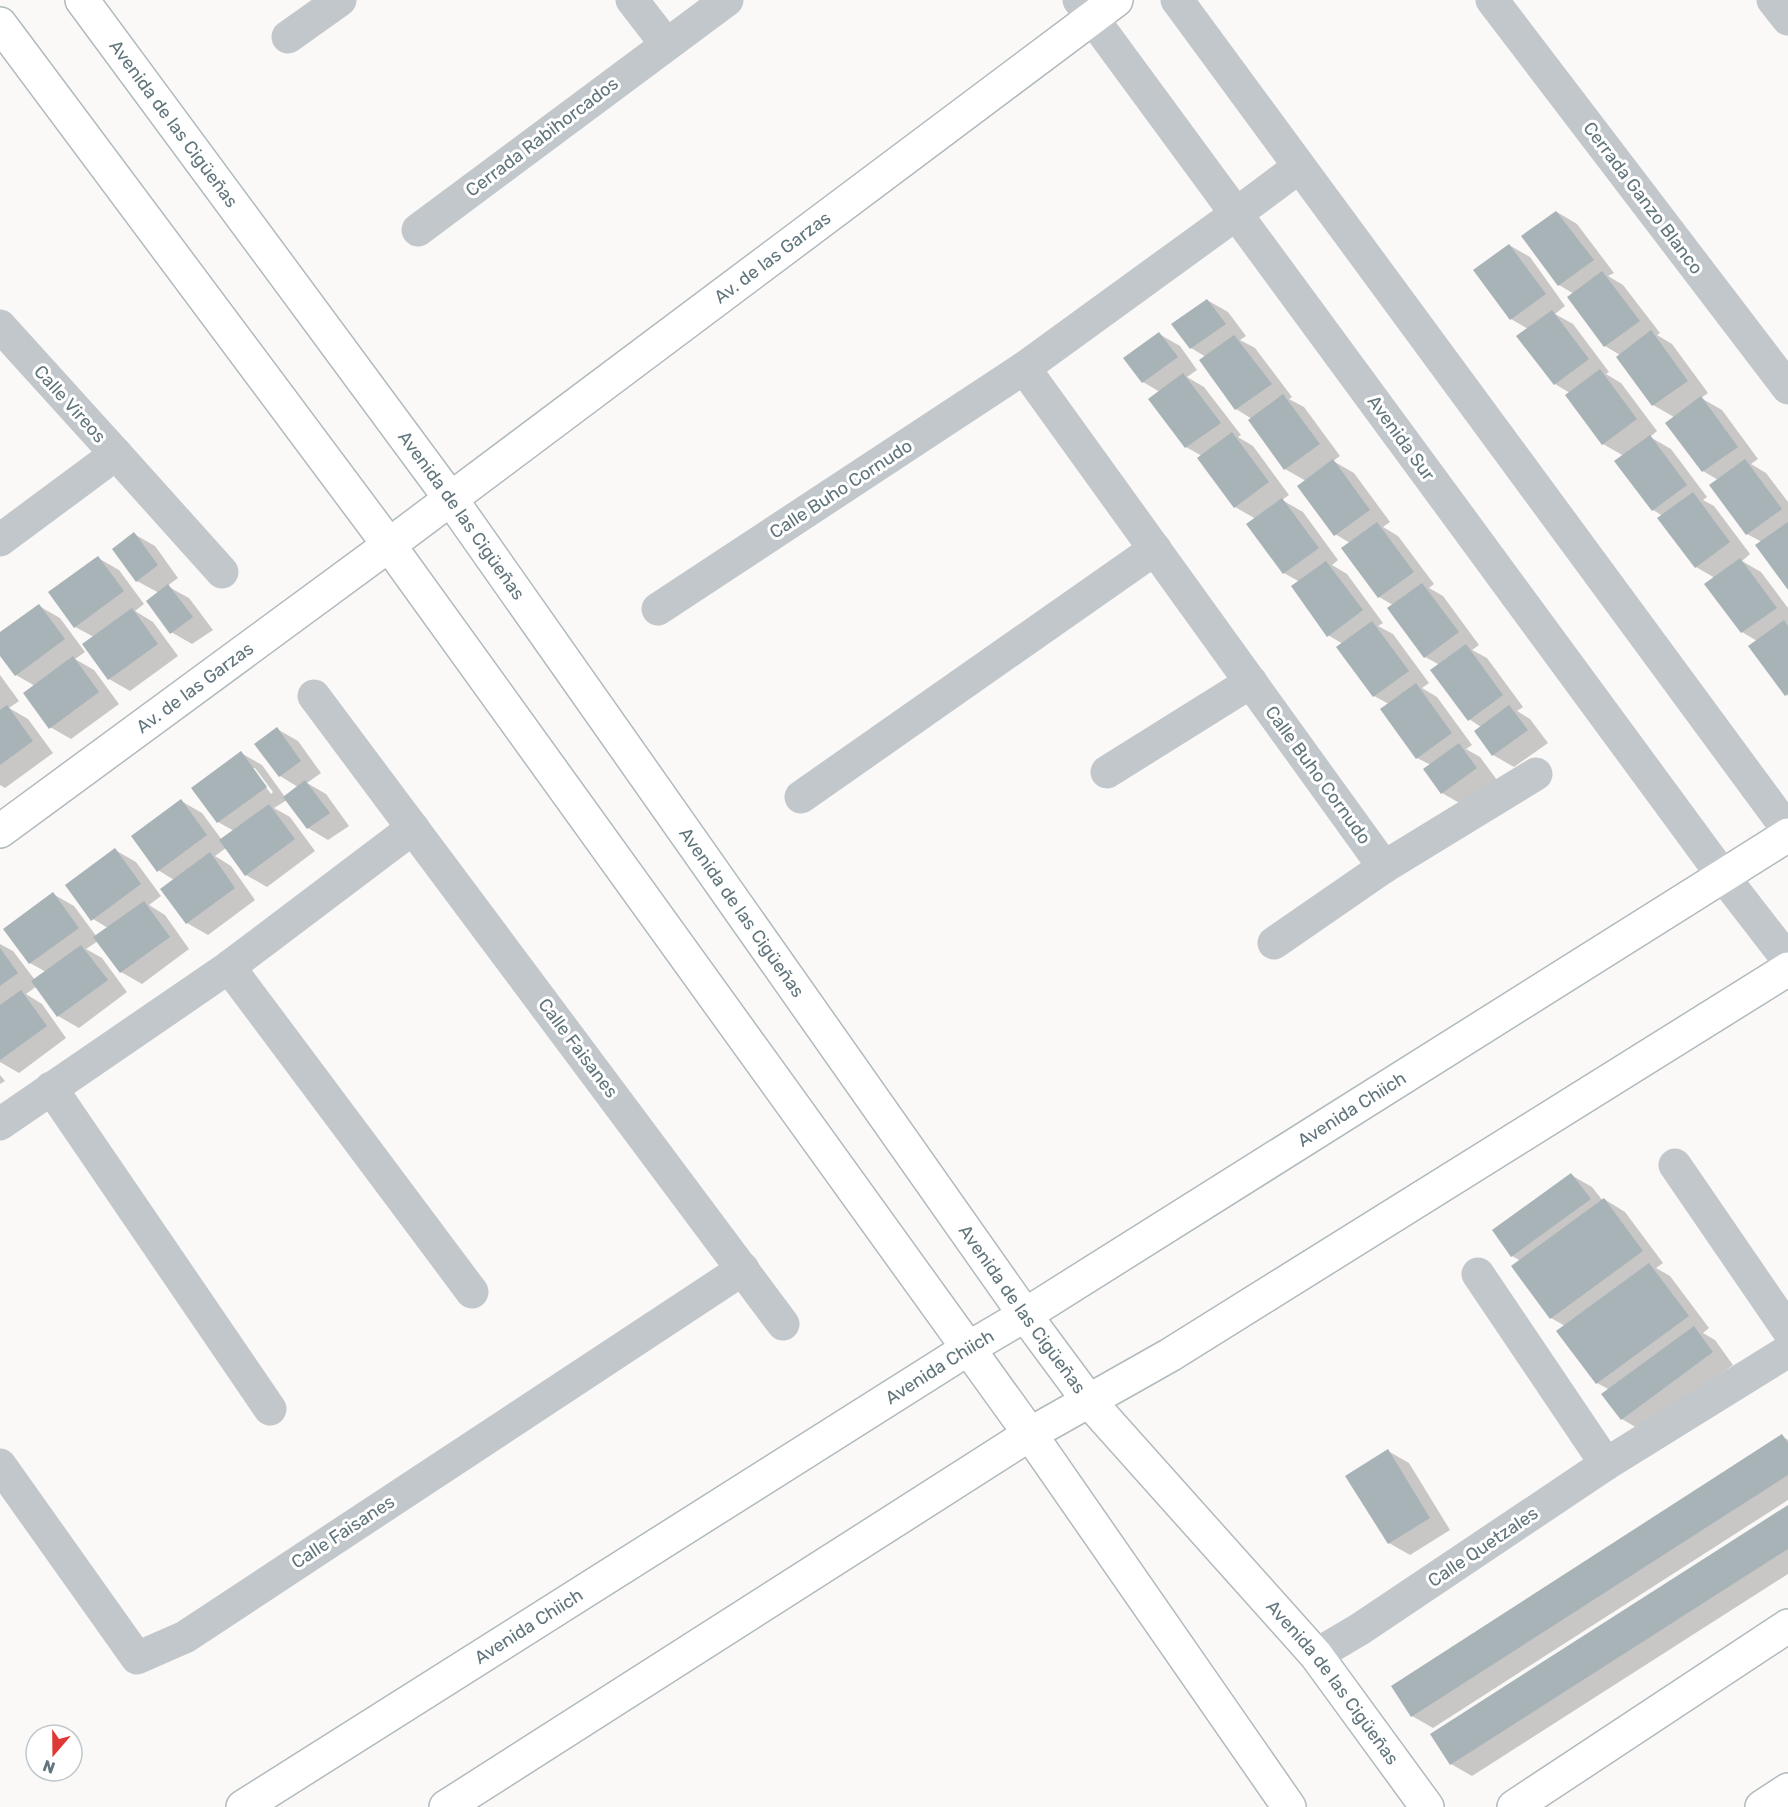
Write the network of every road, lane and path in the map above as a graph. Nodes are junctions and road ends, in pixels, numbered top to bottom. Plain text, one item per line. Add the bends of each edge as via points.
1 (82, 0) edge
2 (340, 0) edge
3 (632, 0) edge
4 (727, 0) edge
5 (1177, 0) edge
6 (1773, 0) edge
7 (1500, 2) edge
8 (1095, 6) edge
9 (1788, 20) edge
10 (0, 24) edge
11 (288, 37) dead end
12 (666, 44) junction
13 (1299, 166) junction
14 (1225, 222) junction
15 (417, 230) dead end
16 (0, 326) edge
17 (1024, 368) junction
18 (1788, 388) edge
19 (116, 454) junction
20 (450, 498) junction
21 (0, 540) edge
22 (390, 545) junction
23 (1155, 549) junction
24 (222, 572) dead end
25 (658, 609) dead end
26 (1251, 682) junction
27 (314, 696) dead end
28 (1107, 772) dead end
29 (1536, 774) dead end
30 (801, 798) dead end
31 (413, 828) junction
32 (0, 831) edge
33 (1788, 833) edge
34 (1384, 867) junction
35 (1723, 876) junction
36 (1274, 943) dead end
37 (1788, 960) edge
38 (229, 967) junction
39 (1788, 969) edge
40 (51, 1088) junction
41 (0, 1124) edge
42 (1675, 1165) dead end
43 (743, 1269) junction
44 (1478, 1274) dead end
45 (472, 1292) dead end
46 (1025, 1315) junction
47 (783, 1324) dead end
48 (1788, 1330) edge
49 (969, 1348) junction
50 (1788, 1351) edge
51 (1088, 1400) junction
52 (270, 1408) dead end
53 (1030, 1434) junction
54 (1606, 1464) junction
55 (0, 1465) edge
56 (1788, 1626) edge
57 (1317, 1655) junction
58 (1788, 1790) edge
59 (243, 1807) edge
60 (446, 1807) edge
61 (1289, 1807) edge
62 (1427, 1807) edge
63 (1514, 1807) edge
64 (1762, 1807) edge

1 - 20 main road, Avenida de las Cigüeñas
2 - 11 street
3 - 12 street
4 - 12 street, Cerrada Rabihorcados
5 - 13 street
6 - 9 street
7 - 18 street, Cerrada Ganzo Blanco
8 - 14 street, Avenida Sur
8 - 20 main road, Av. de las Garzas
10 - 22 main road
12 - 15 street, Cerrada Rabihorcados
13 - 14 street, Calle Buho Cornudo
13 - 33 street
14 - 17 street, Calle Buho Cornudo
14 - 35 street, Avenida Sur
16 - 19 street, Calle Vireos
17 - 23 street, Calle Buho Cornudo
17 - 25 street, Calle Buho Cornudo
19 - 21 street, Calle Vireos
19 - 24 street
20 - 22 main road, Av. de las Garzas
20 - 46 main road, Avenida de las Cigüeñas
22 - 32 main road, Av. de las Garzas
22 - 49 main road
23 - 26 street, Calle Buho Cornudo
23 - 30 street
26 - 28 street
26 - 34 street, Calle Buho Cornudo
27 - 31 street, Calle Faisanes
29 - 34 street
31 - 38 street
31 - 43 street, Calle Faisanes
33 - 35 main road, Avenida Chiich
34 - 36 street
35 - 37 street, Avenida Sur
35 - 46 main road, Avenida Chiich
38 - 40 street
38 - 45 street
39 - 51 main road via 1170,1355
40 - 41 street
40 - 52 street
42 - 48 street
43 - 47 street, Calle Faisanes
43 - 55 street, Calle Faisanes via 185,1637 137,1658
44 - 54 street
46 - 49 main road, Avenida Chiich
46 - 51 main road, Avenida de las Cigüeñas
49 - 53 main road
49 - 59 main road, Avenida Chiich
50 - 54 street, Calle Quetzales
51 - 53 main road
51 - 57 main road, Avenida de las Cigüeñas
53 - 60 main road
53 - 61 main road
54 - 57 street, Calle Quetzales
56 - 63 main road
57 - 62 main road, Avenida de las Cigüeñas
58 - 64 main road

